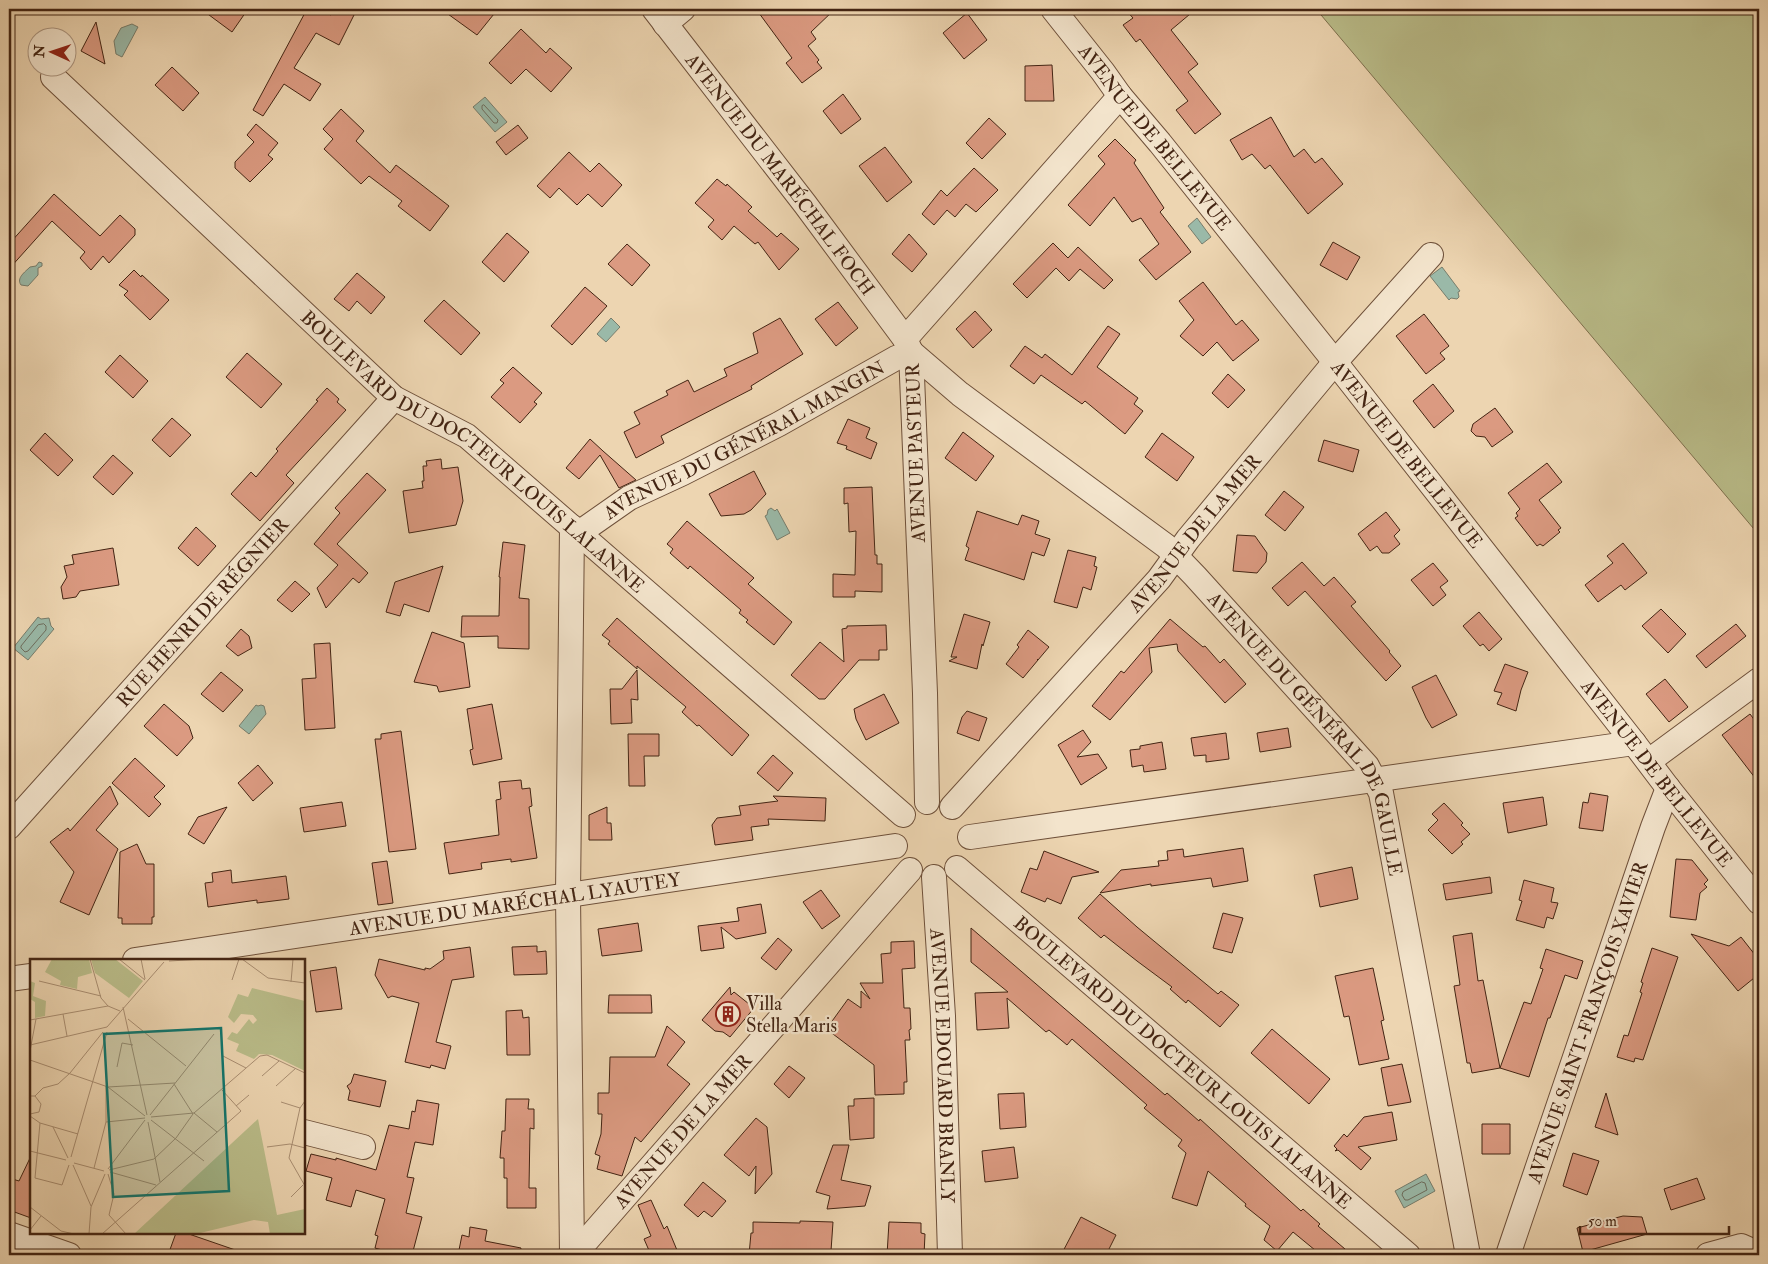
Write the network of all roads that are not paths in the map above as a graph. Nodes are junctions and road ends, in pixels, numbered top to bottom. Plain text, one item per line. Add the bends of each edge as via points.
1 (1053, 9) edge
2 (667, 14) edge
3 (54, 78) edge
4 (1120, 96) junction
5 (1431, 255) dead end
6 (908, 346) junction
7 (1335, 362) junction
8 (394, 398) junction
9 (575, 530) junction
10 (1175, 556) junction
11 (1759, 680) edge
12 (1634, 742) junction
13 (1649, 761) junction
14 (1375, 780) junction
15 (1668, 788) junction
16 (927, 802) junction
17 (952, 807) junction
18 (903, 815) junction
19 (9, 827) edge
20 (970, 838) junction
21 (895, 846) junction
22 (957, 868) junction
23 (910, 870) junction
24 (934, 877) junction
25 (568, 895) junction
26 (1759, 902) edge
27 (142, 959) edge
28 (30, 976) edge
29 (9, 979) edge
30 (305, 1132) edge
31 (363, 1146) dead end
32 (9, 1234) edge
33 (1759, 1254) edge
34 (69, 1255) edge
35 (573, 1255) edge
36 (950, 1255) edge
37 (1408, 1255) edge
38 (1468, 1255) edge
39 (1508, 1255) edge
40 (1708, 1255) edge

1 - 4 street, AVENUE DE BELLEVUE
2 - 6 street, AVENUE DU MARÉCHAL FOCH
3 - 8 street, BOULEVARD DU DOCTEUR LOUIS LALANNE
4 - 6 street, AVENUE PASTEUR
4 - 7 street, AVENUE DE BELLEVUE
5 - 7 street, AVENUE DE LA MER
6 - 9 street, AVENUE DU GÉNÉRAL MANGIN via 896,358 779,424 629,498
6 - 10 street, AVENUE DU GÉNÉRAL DE GAULLE via 960,394 1166,546
6 - 16 street, AVENUE PASTEUR via 925,693
7 - 10 street, AVENUE DE LA MER
7 - 12 street, AVENUE DE BELLEVUE
8 - 9 street, BOULEVARD DU DOCTEUR LOUIS LALANNE via 467,436
8 - 19 street, RUE HENRI DE RÉGNIER
9 - 18 street, BOULEVARD DU DOCTEUR LOUIS LALANNE
9 - 25 street
10 - 14 street, AVENUE DU GÉNÉRAL DE GAULLE via 1367,766
10 - 17 street, AVENUE DE LA MER via 1159,579
11 - 13 street
12 - 13 street, AVENUE DE BELLEVUE
12 - 14 street
13 - 15 street, AVENUE DE BELLEVUE
14 - 20 street
14 - 38 street, AVENUE DU GÉNÉRAL DE GAULLE via 1381,793
15 - 26 street, AVENUE DE BELLEVUE
15 - 39 street, AVENUE SAINT-FRANÇOIS XAVIER
16 - 17 street via 940,802
16 - 18 street via 918,804
17 - 20 street via 965,820
18 - 21 street via 896,830
20 - 22 street via 969,849
21 - 23 street
21 - 25 street, AVENUE DU MARÉCHAL LYAUTEY
22 - 24 street
22 - 37 street, BOULEVARD DU DOCTEUR LOUIS LALANNE
23 - 24 street
23 - 35 street, AVENUE DE LA MER
24 - 36 street, AVENUE EDOUARD BRANLY via 943,1016
25 - 27 street, AVENUE DU MARÉCHAL LYAUTEY
25 - 35 street
28 - 29 street
30 - 31 street
32 - 34 street
33 - 40 street via 1741,1246

